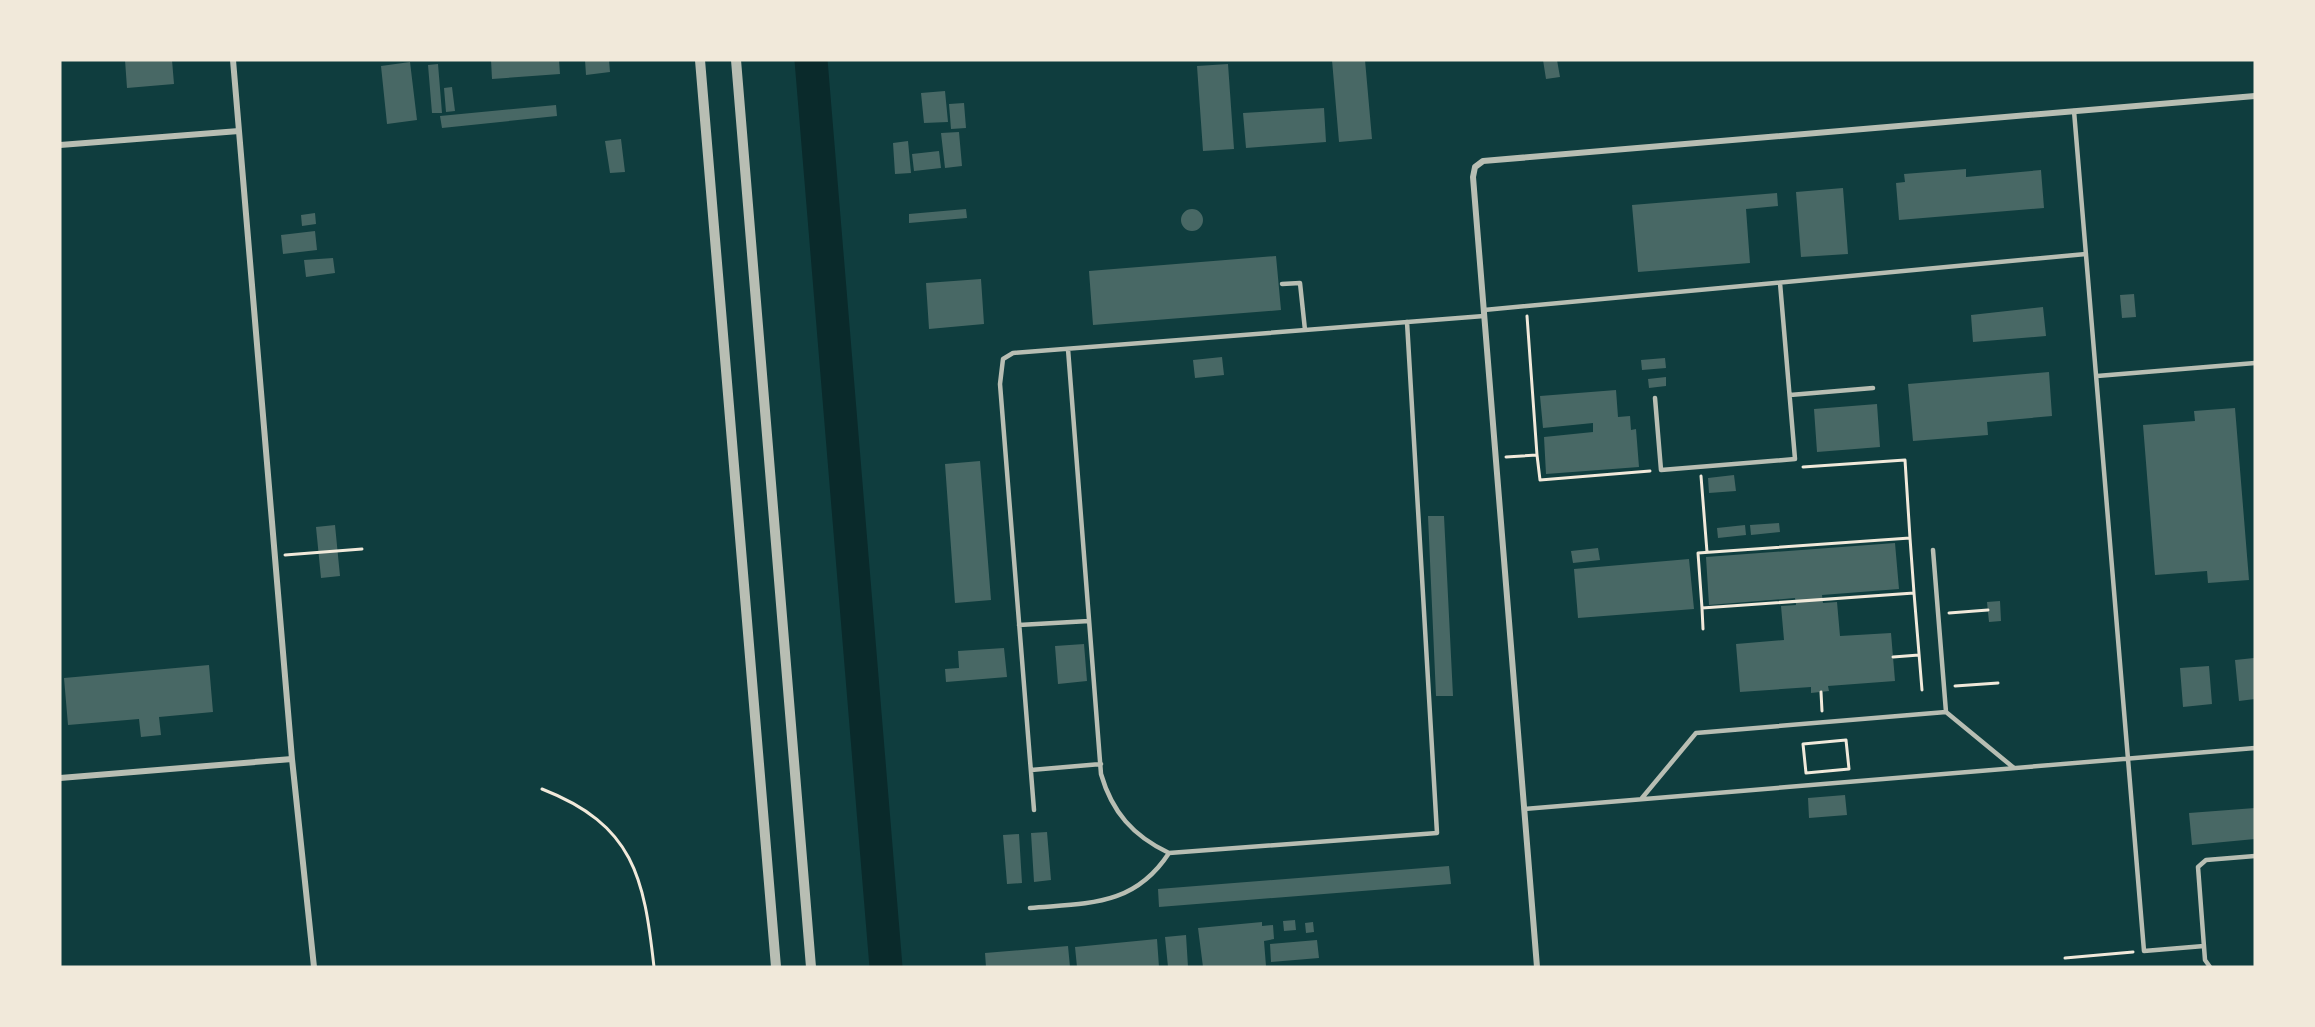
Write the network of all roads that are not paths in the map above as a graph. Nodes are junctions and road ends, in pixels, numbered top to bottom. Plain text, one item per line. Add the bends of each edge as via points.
1 (233, 60) edge
2 (700, 60) edge
3 (736, 60) edge
4 (2255, 96) edge
5 (2074, 111) junction
6 (238, 131) junction
7 (60, 145) edge
8 (2086, 254) junction
9 (1780, 283) junction
10 (1282, 284) dead end
11 (1484, 313) junction
12 (1407, 322) junction
13 (1305, 330) junction
14 (1068, 349) junction
15 (2255, 363) edge
16 (2097, 375) junction
17 (1873, 388) dead end
18 (1790, 395) junction
19 (1655, 399) dead end
20 (1933, 550) dead end
21 (1089, 621) junction
22 (1019, 626) junction
23 (1946, 712) junction
24 (2255, 748) edge
25 (2127, 757) junction
26 (292, 759) junction
27 (1101, 764) junction
28 (2014, 768) junction
29 (1030, 770) junction
30 (60, 778) edge
31 (1642, 798) junction
32 (1524, 809) junction
33 (1034, 810) dead end
34 (1169, 853) junction
35 (2255, 856) edge
36 (1030, 908) dead end
37 (2204, 946) junction
38 (314, 967) edge
39 (776, 967) edge
40 (811, 967) edge
41 (1537, 967) edge
42 (2210, 967) edge

1 - 6 street
2 - 39 street
3 - 40 street
4 - 5 street
5 - 8 lane
5 - 11 street via 1483,161 1475,167 1473,177
6 - 7 street
6 - 26 street
8 - 9 lane
8 - 16 lane
9 - 11 lane
9 - 18 lane
10 - 13 lane via 1300,283
11 - 12 lane
11 - 32 street
12 - 13 lane
12 - 34 lane via 1437,833
13 - 14 lane
14 - 21 lane
14 - 22 lane via 1013,353 1003,359 1000,369
15 - 16 lane
16 - 25 lane
17 - 18 lane
18 - 19 lane via 1795,459 1661,470
20 - 23 lane
21 - 22 lane
21 - 27 lane
22 - 29 lane
23 - 28 lane
23 - 31 lane via 1696,733
24 - 25 lane
25 - 28 lane
25 - 37 lane via 2144,951
26 - 30 street
26 - 38 street
27 - 29 lane
27 - 34 lane via 1106,789 1120,818 1148,844
28 - 31 lane
29 - 33 lane
31 - 32 lane
32 - 41 street
34 - 36 lane via 1150,876 1122,896 1103,902
35 - 37 lane via 2200,863
37 - 42 lane

